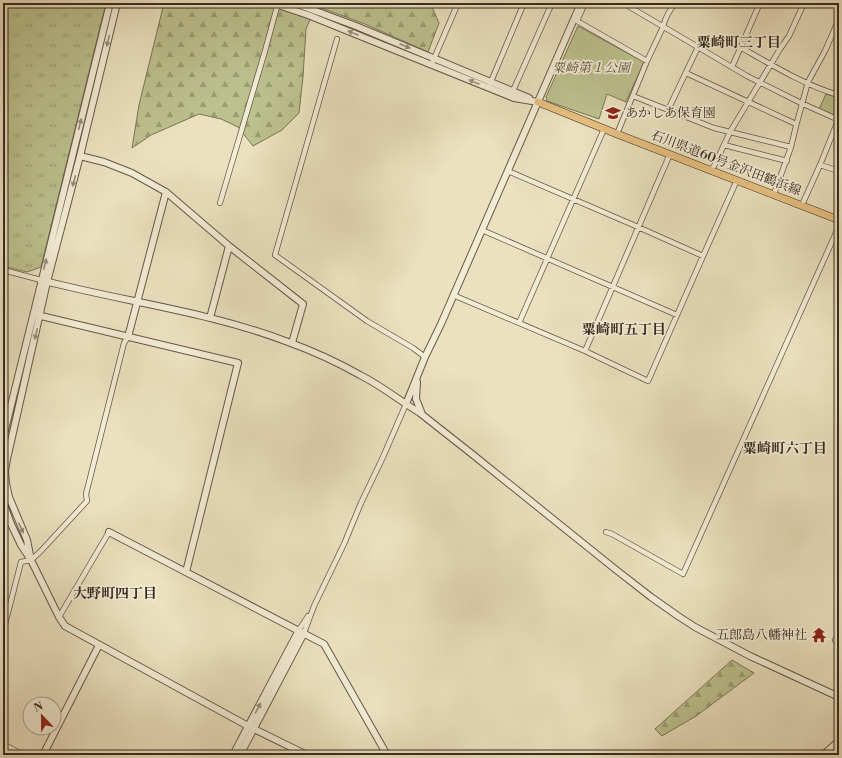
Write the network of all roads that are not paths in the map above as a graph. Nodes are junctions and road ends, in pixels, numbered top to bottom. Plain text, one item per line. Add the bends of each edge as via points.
1 (110, 3) edge
2 (118, 3) edge
3 (294, 3) edge
4 (458, 3) edge
5 (524, 3) edge
6 (552, 3) edge
7 (581, 3) edge
8 (585, 3) edge
9 (623, 3) edge
10 (676, 3) edge
11 (760, 3) edge
12 (804, 3) edge
13 (276, 4) edge
14 (303, 4) edge
15 (629, 5) edge
16 (839, 19) edge
17 (663, 27) junction
18 (337, 39) dead end
19 (698, 47) junction
20 (740, 48) junction
21 (433, 61) junction
22 (647, 61) junction
23 (771, 64) junction
24 (732, 67) junction
25 (686, 73) junction
26 (491, 81) junction
27 (808, 82) junction
28 (760, 83) junction
29 (488, 88) junction
30 (511, 94) junction
31 (839, 95) edge
32 (633, 96) junction
33 (749, 101) junction
34 (538, 102) junction
35 (801, 103) junction
36 (668, 110) junction
37 (839, 119) edge
38 (796, 124) junction
39 (604, 129) junction
40 (730, 132) junction
41 (617, 134) junction
42 (724, 146) junction
43 (791, 147) junction
44 (670, 154) junction
45 (80, 156) junction
46 (787, 161) junction
47 (820, 165) junction
48 (710, 170) junction
49 (508, 171) junction
50 (839, 171) edge
51 (736, 180) junction
52 (166, 192) junction
53 (774, 194) junction
54 (573, 199) junction
55 (220, 204) dead end
56 (802, 205) junction
57 (839, 220) edge
58 (839, 226) edge
59 (638, 227) junction
60 (482, 230) junction
61 (230, 246) junction
62 (703, 256) junction
63 (548, 259) junction
64 (3, 270) edge
65 (44, 281) junction
66 (612, 287) junction
67 (453, 295) junction
68 (136, 301) junction
69 (37, 315) junction
70 (677, 315) junction
71 (210, 318) junction
72 (519, 323) junction
73 (128, 337) junction
74 (292, 344) junction
75 (585, 351) junction
76 (425, 357) junction
77 (417, 378) junction
78 (406, 404) junction
79 (423, 415) junction
80 (3, 438) edge
81 (3, 502) edge
82 (109, 532) joint
83 (606, 532) dead end
84 (31, 560) junction
85 (186, 572) junction
86 (59, 617) junction
87 (301, 631) junction
88 (3, 632) edge
89 (839, 635) edge
90 (839, 643) edge
91 (100, 645) junction
92 (839, 697) edge
93 (251, 727) junction
94 (839, 741) edge
95 (3, 746) edge
96 (23, 755) edge
97 (43, 755) edge
98 (233, 755) edge
99 (240, 755) edge
100 (307, 755) edge
101 (387, 755) edge
102 (823, 755) edge

65 -> 1 street
2 -> 45 street
3 - 14 street
4 - 21 street
5 - 26 street
6 - 30 street
7 - 34 street
8 - 22 street via 577,21
9 - 15 street
10 - 17 street
11 - 20 street
12 - 23 street via 789,36
21 -> 13 street
13 - 55 street via 265,51
14 -> 21 street
15 - 17 street
16 - 27 street
17 - 19 street
17 - 22 street
18 - 76 street via 275,255 367,321
19 - 24 street
19 - 25 street
20 - 23 street
20 - 24 street
21 - 26 street
29 -> 21 street
22 - 32 street
23 - 27 street
23 - 28 street
24 - 28 street
25 - 33 street
25 - 36 street
26 - 29 street
26 - 30 street
27 - 31 street
27 - 35 street
28 - 33 street
28 - 35 street
29 - 30 street
30 - 34 street
32 - 36 street
32 - 41 street
33 - 38 street
33 - 40 street
34 - 39 main road, 石川県道60号金沢田鶴浜線
34 - 49 street
35 - 37 street
35 - 38 street
36 - 40 street
37 - 47 street
38 - 43 street
39 - 41 main road, 石川県道60号金沢田鶴浜線
39 - 54 street
40 - 42 street
40 - 43 street
41 - 44 main road, 石川県道60号金沢田鶴浜線
42 - 46 street
42 - 48 street
43 - 46 street
44 - 48 main road, 石川県道60号金沢田鶴浜線
44 - 59 street
45 - 52 street via 132,173
45 -> 65 street
46 - 53 street
47 - 50 street
47 - 56 street
48 - 51 main road, 石川県道60号金沢田鶴浜線
49 - 54 street
49 - 60 street
51 - 53 main road, 石川県道60号金沢田鶴浜線
51 - 62 street
52 - 61 street
52 - 68 street
53 - 56 main road, 石川県道60号金沢田鶴浜線
54 - 59 street
54 - 63 street
56 - 57 main road, 石川県道60号金沢田鶴浜線
58 - 83 street via 683,574
59 - 62 street
59 - 66 street
60 - 63 street
60 - 67 street
61 - 71 street
61 - 74 street via 303,304
62 - 70 street
63 - 66 street
63 - 72 street
64 - 65 street
65 - 68 street
65 - 69 street
66 - 70 street
66 - 75 street
67 - 72 street
67 - 76 street
68 - 71 street
68 - 73 street
69 - 73 street
69 - 80 street
69 -> 84 street via 5,471 9,498 27,540
70 - 75 street via 648,381
71 - 74 street
72 - 75 street
73 - 84 street via 124,343 86,494 87,502
73 - 85 street via 238,363
74 - 78 street via 361,375
76 - 77 street
77 - 78 street
77 - 79 street via 416,400
78 - 79 street
78 - 87 street via 344,544
79 - 92 street via 615,569 678,616 750,656
81 - 84 street via 21,545
82 - 85 street
82 - 86 street
84 - 86 street
84 - 88 street via 21,562
85 - 87 street
86 - 91 street via 65,626
87 - 93 street
87 - 101 street via 324,644
89 - 90 street via 835,640
91 - 93 street
91 - 97 street
93 - 98 street
93 - 99 street
93 - 100 street
94 - 102 street
95 - 96 street

